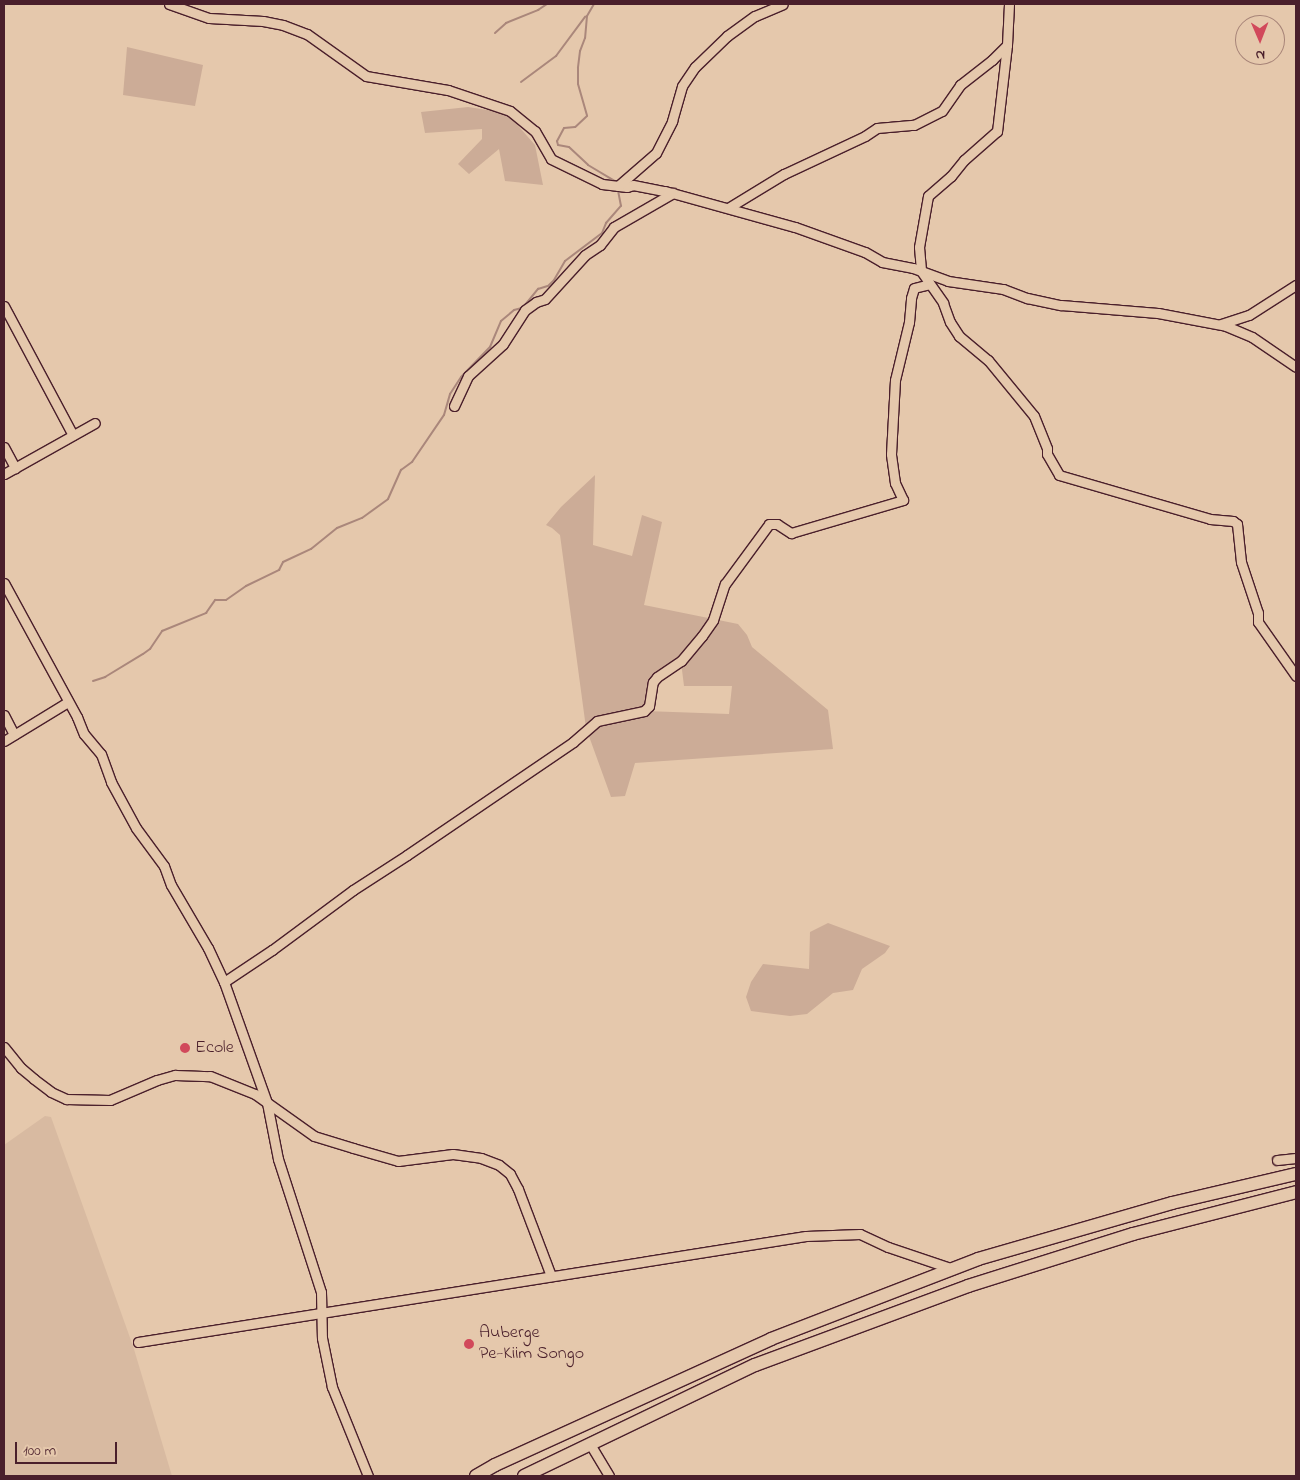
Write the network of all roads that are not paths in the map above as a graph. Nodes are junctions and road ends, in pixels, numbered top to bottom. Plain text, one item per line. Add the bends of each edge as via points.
1 (169, 4) edge
2 (783, 4) edge
3 (1009, 4) edge
4 (1007, 45) junction
5 (618, 186) junction
6 (672, 193) junction
7 (728, 208) junction
8 (921, 271) junction
9 (930, 284) junction
10 (1296, 285) edge
11 (4, 306) edge
12 (1218, 325) junction
13 (1296, 367) edge
14 (454, 406) dead end
15 (95, 423) dead end
16 (74, 435) junction
17 (4, 447) edge
18 (15, 468) junction
19 (4, 474) edge
20 (4, 583) edge
21 (1296, 676) edge
22 (68, 702) junction
23 (4, 716) edge
24 (14, 735) junction
25 (4, 741) edge
26 (224, 982) junction
27 (4, 1047) edge
28 (267, 1103) junction
29 (1296, 1158) edge
30 (1277, 1160) dead end
31 (1296, 1174) edge
32 (1296, 1192) edge
33 (954, 1269) junction
34 (551, 1276) junction
35 (320, 1313) junction
36 (138, 1342) dead end
37 (590, 1444) junction
38 (368, 1476) edge
39 (476, 1476) edge
40 (524, 1476) edge
41 (609, 1476) edge

1 - 5 street via 209,18 283,25 307,34 366,76 430,86 510,111 535,131 551,159 602,184
2 - 5 street via 755,16 727,36 695,68 682,86 672,121 656,153
3 - 4 street
4 - 7 street via 960,85 942,111 922,123 877,128 784,174
4 - 8 street via 997,131 928,196 919,247
5 - 6 street via 633,185
6 - 7 street
6 - 14 street via 614,228 545,299 525,310 503,344 468,376
7 - 8 street via 795,227 865,252 882,262
8 - 9 street
8 - 12 street via 948,282 1002,289 1061,306 1158,313
9 - 21 street via 943,302 959,336 988,360 1034,416 1047,454 1059,475 1237,524 1241,562 1258,622
9 - 26 street via 916,286 912,293 909,322 895,380 891,454 895,483 902,500 791,533 777,524 768,524 725,584 713,620 702,636 681,661 653,682 649,706 644,712 597,721 572,742 352,890
10 - 12 street via 1249,315
11 - 16 street
12 - 13 street via 1252,337
15 - 16 street
16 - 18 street
17 - 18 street
18 - 19 street
20 - 22 street
22 - 24 street
22 - 26 street via 84,734 101,754 111,782 136,828 164,866
23 - 24 street
24 - 25 street
26 - 28 street
27 - 28 street via 34,1079 66,1099 110,1100 157,1080 194,1075 210,1076 255,1094
28 - 34 street via 314,1136 387,1159 398,1161 453,1154 481,1158 499,1165 510,1174 518,1189
28 - 35 street via 278,1159 321,1292
29 - 30 street
31 - 33 highway via 1172,1203 978,1259
32 - 37 highway via 1133,1234 968,1286 755,1365
33 - 34 street via 860,1234 842,1233
33 - 39 highway via 771,1339
34 - 35 street
35 - 36 street
35 - 38 street via 332,1387
37 - 40 highway
37 - 41 street

